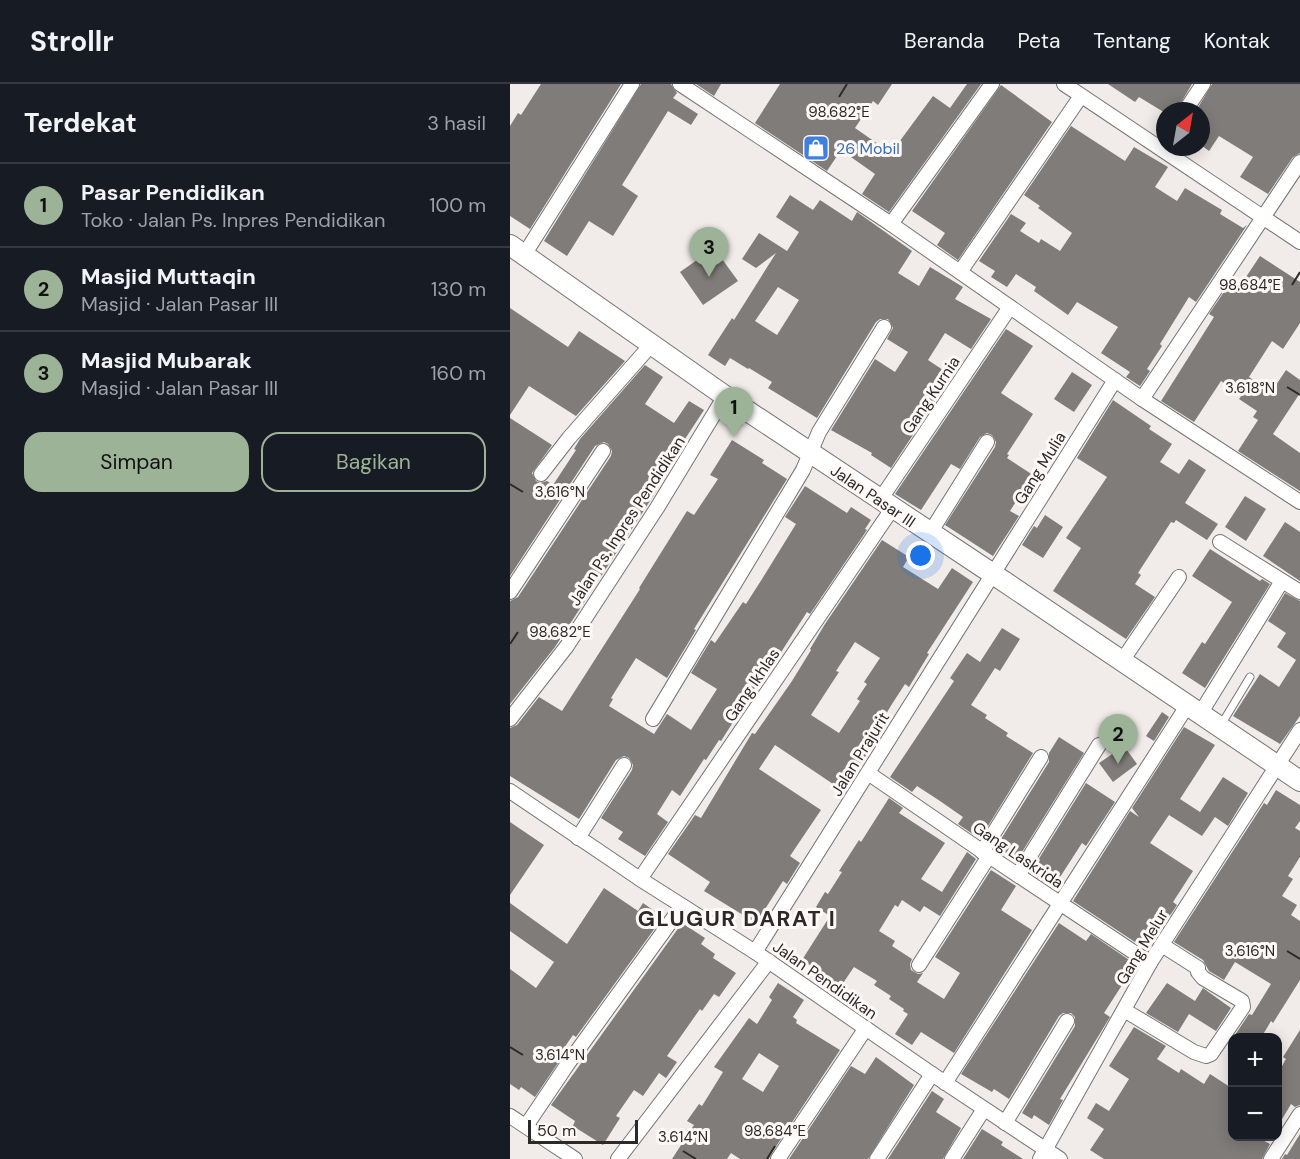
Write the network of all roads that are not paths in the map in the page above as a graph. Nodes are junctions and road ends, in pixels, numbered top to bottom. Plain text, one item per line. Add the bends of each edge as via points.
1 (632, 84) edge
2 (680, 84) edge
3 (992, 84) edge
4 (1064, 84) edge
5 (1203, 84) edge
6 (1081, 96) junction
7 (1191, 102) edge
8 (1156, 140) edge
9 (1178, 156) edge
10 (1300, 162) edge
11 (1262, 217) junction
12 (892, 222) junction
13 (1300, 242) edge
14 (517, 250) edge
15 (962, 270) junction
16 (1010, 308) junction
17 (884, 327) dead end
18 (651, 345) junction
19 (1115, 380) junction
20 (726, 396) junction
21 (1142, 399) junction
22 (987, 442) dead end
23 (603, 451) dead end
24 (810, 453) junction
25 (541, 474) dead end
26 (1300, 502) edge
27 (886, 505) junction
28 (930, 533) junction
29 (1220, 542) dead end
30 (993, 574) junction
31 (1179, 577) dead end
32 (1282, 581) junction
33 (510, 592) edge
34 (1300, 592) edge
35 (1122, 661) junction
36 (1250, 677) dead end
37 (1193, 710) junction
38 (510, 719) edge
39 (653, 719) dead end
40 (1219, 727) junction
41 (1300, 730) edge
42 (1099, 745) dead end
43 (1041, 757) dead end
44 (624, 765) dead end
45 (1276, 766) junction
46 (868, 773) junction
47 (1300, 781) edge
48 (510, 792) edge
49 (578, 838) junction
50 (986, 854) junction
51 (1018, 875) junction
52 (640, 879) junction
53 (1060, 903) junction
54 (682, 906) junction
55 (1161, 945) junction
56 (755, 952) junction
57 (769, 961) junction
58 (1150, 963) junction
59 (919, 965) dead end
60 (1124, 1010) junction
61 (1067, 1021) dead end
62 (866, 1028) junction
63 (932, 1074) junction
64 (945, 1083) junction
65 (984, 1109) junction
66 (1300, 1114) edge
67 (510, 1117) edge
68 (1005, 1123) junction
69 (526, 1126) junction
70 (1043, 1155) edge
71 (575, 1159) edge
72 (618, 1159) edge
73 (778, 1159) edge
74 (877, 1159) edge
75 (952, 1159) edge
76 (1060, 1159) edge
77 (1271, 1159) edge

1 - 14 street
2 - 12 street
3 - 12 street
4 - 6 street
5 - 7 street
6 - 8 street
6 - 15 street
9 - 11 street
10 - 11 street
11 - 13 street
11 - 21 street
12 - 15 street
14 - 18 street, Jalan Pasar III
15 - 16 street
16 - 19 street
16 - 27 street, Gang Kurnia
17 - 24 street
18 - 20 street, Jalan Pasar III
18 - 25 street
19 - 21 street
19 - 30 street, Gang Mulia
20 - 24 street, Jalan Pasar III
20 - 38 street, Jalan Ps. Inpres Pendidikan via 567,646
21 - 26 street
22 - 28 street
23 - 33 street
24 - 27 street, Jalan Pasar III
24 - 39 street via 803,471
27 - 28 street, Jalan Pasar III
27 - 52 street, Gang Ikhlas
28 - 30 street, Jalan Pasar III
29 - 32 street
30 - 35 street, Jalan Pasar III
30 - 46 street, Jalan Prajurit
31 - 35 street
32 - 34 street
32 - 37 street
35 - 37 street, Jalan Pasar III
36 - 40 lane
37 - 40 street, Jalan Pasar III
37 - 53 street
40 - 45 street, Jalan Pasar III
41 - 45 street, Gang Melur
42 - 51 street
43 - 50 street
44 - 49 street
45 - 47 street, Jalan Pasar III
45 - 55 street, Gang Melur
46 - 50 street, Gang Laskrida
46 - 56 street, Jalan Prajurit
48 - 49 street, Jalan Pendidikan
49 - 52 street, Jalan Pendidikan
50 - 51 street, Gang Laskrida
50 - 59 street
51 - 53 street, Gang Laskrida
52 - 54 street, Jalan Pendidikan
53 - 58 street, Gang Laskrida
53 - 64 street
54 - 56 street, Jalan Pendidikan
54 - 69 street
55 - 58 street, Gang Melur
55 - 60 street via 1198,968 1203,978 1239,998 1243,1007 1206,1056
56 - 57 street, Jalan Pendidikan
57 - 62 street, Jalan Pendidikan
57 - 72 street
58 - 60 street, Gang Melur
60 - 70 street, Gang Melur
61 - 68 street
62 - 63 street, Jalan Pendidikan
62 - 73 street
63 - 64 street, Jalan Pendidikan
63 - 74 street
64 - 65 street, Jalan Pendidikan
65 - 68 street, Jalan Pendidikan
65 - 75 street
66 - 77 street
67 - 69 street
68 - 70 street, Jalan Pendidikan
69 - 71 street
70 - 76 street, Jalan Pendidikan

